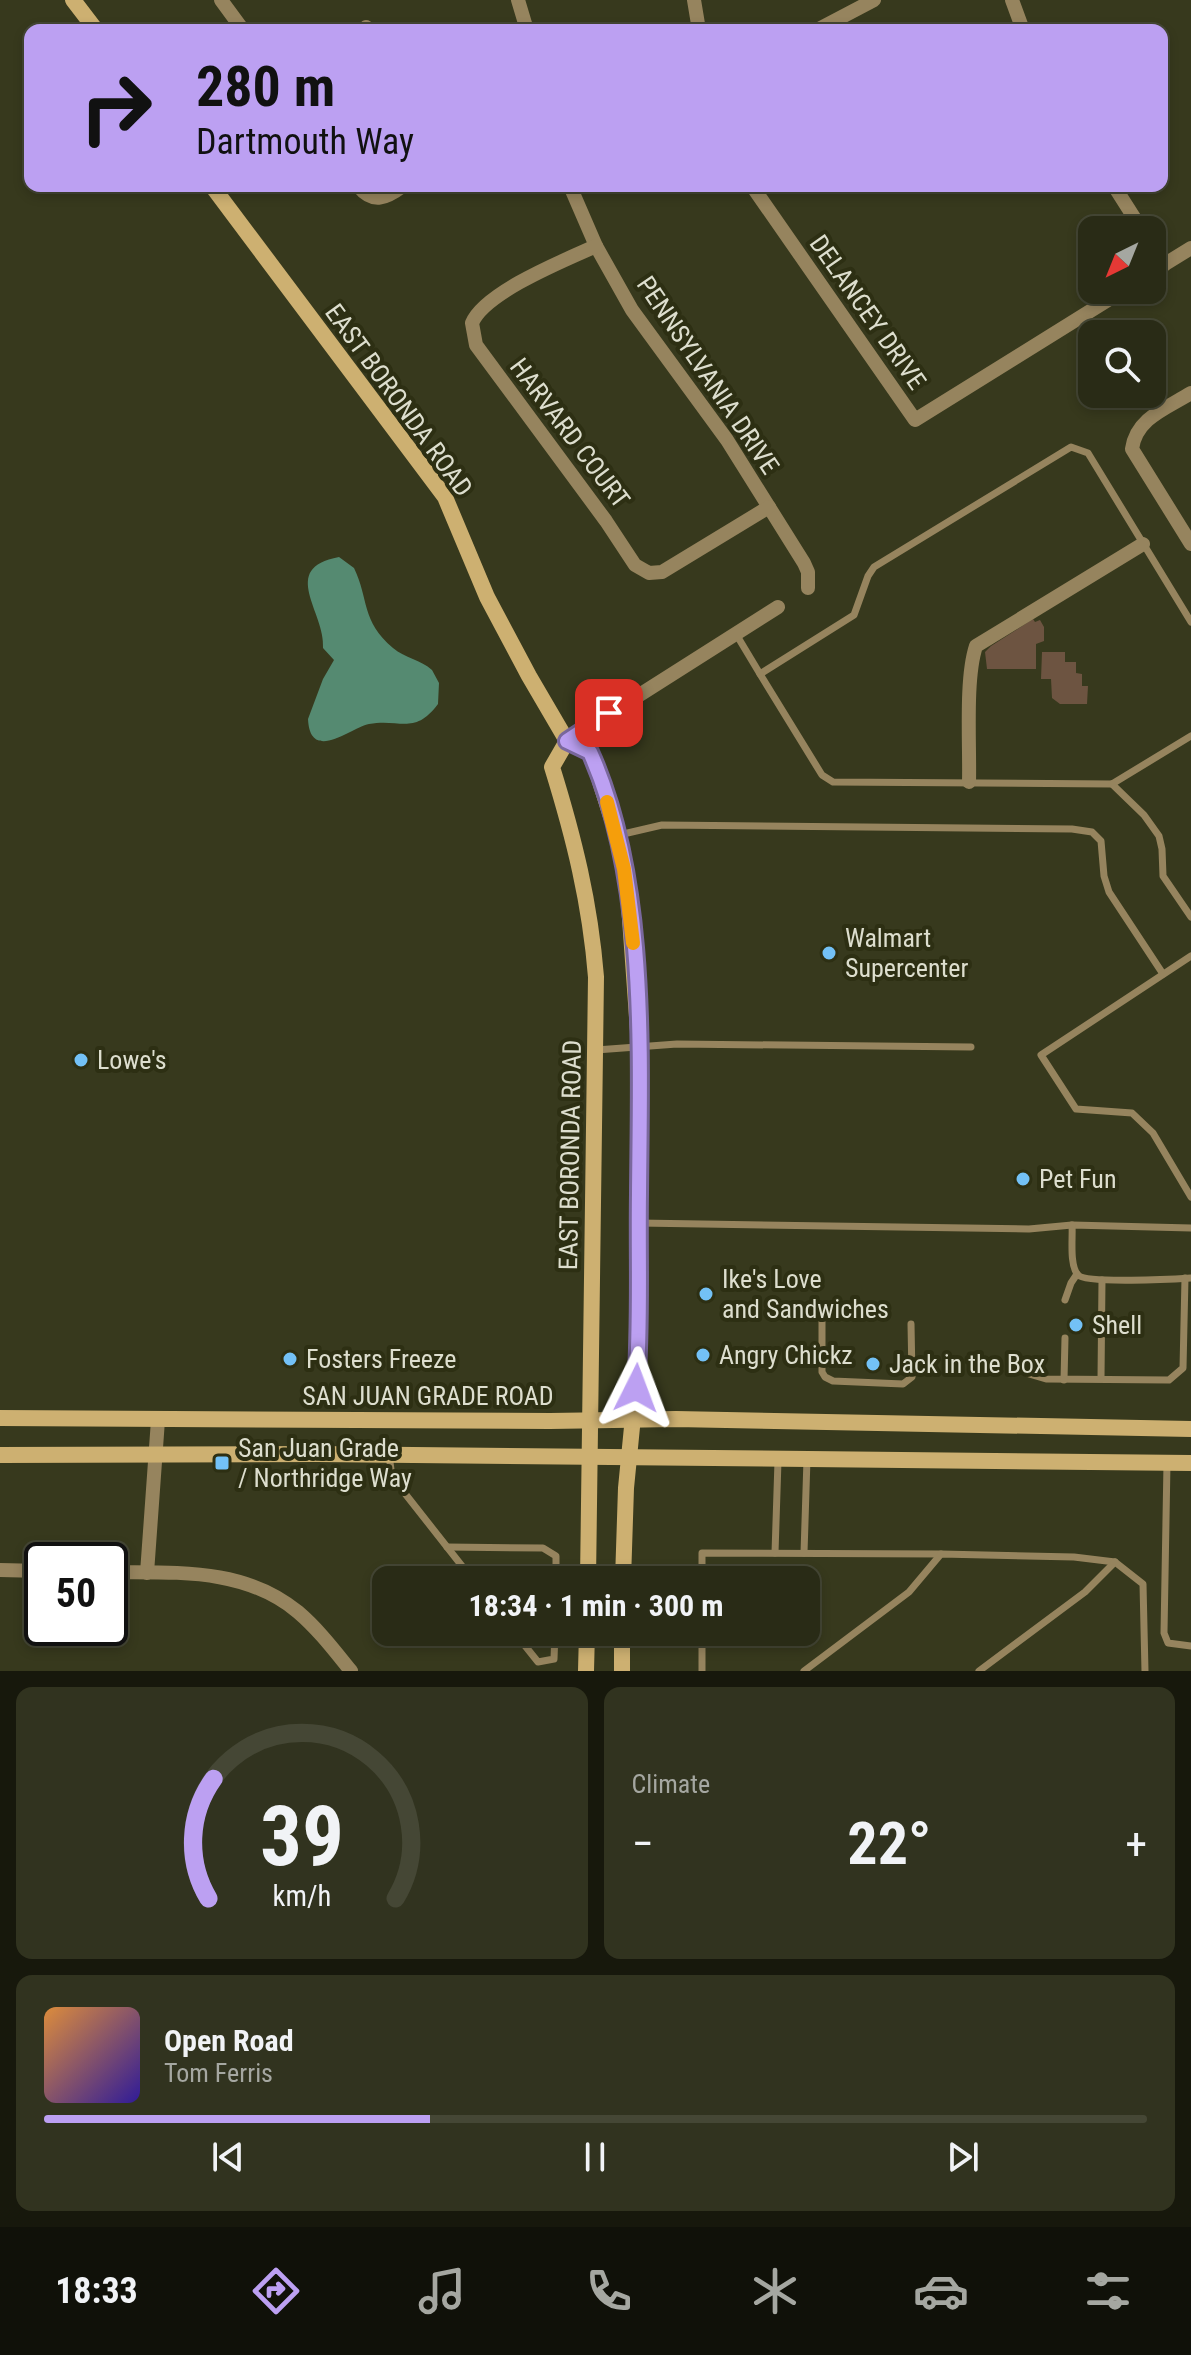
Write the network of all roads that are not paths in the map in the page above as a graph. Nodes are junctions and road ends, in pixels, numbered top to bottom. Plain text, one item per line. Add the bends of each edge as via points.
1 (73, 0) edge
2 (221, 0) edge
3 (518, 0) edge
4 (694, 0) edge
5 (874, 0) edge
6 (1012, 0) edge
7 (91, 24) edge
8 (239, 24) edge
9 (525, 24) edge
10 (698, 24) edge
11 (828, 24) edge
12 (1021, 24) edge
13 (216, 192) edge
14 (364, 192) edge
15 (395, 192) edge
16 (573, 192) edge
17 (756, 192) edge
18 (1118, 192) edge
19 (1133, 216) edge
20 (596, 246) junction
21 (1191, 248) edge
22 (1166, 264) edge
23 (1101, 304) edge
24 (1191, 393) edge
25 (769, 507) junction
26 (1143, 544) junction
27 (1191, 544) edge
28 (808, 588) dead end
29 (778, 607) dead end
30 (1191, 622) edge
31 (736, 634) junction
32 (760, 674) junction
33 (1191, 736) edge
34 (567, 741) junction
35 (969, 782) junction
36 (1112, 784) junction
37 (617, 835) junction
38 (1191, 917) edge
39 (1191, 956) edge
40 (1163, 974) junction
41 (639, 1045) junction
42 (971, 1047) dead end
43 (596, 1050) junction
44 (1191, 1197) edge
45 (639, 1223) junction
46 (1072, 1225) junction
47 (1191, 1228) edge
48 (1077, 1274) junction
49 (1188, 1278) edge
50 (1102, 1280) junction
51 (1065, 1300) dead end
52 (822, 1322) dead end
53 (911, 1324) dead end
54 (1065, 1338) dead end
55 (1029, 1374) dead end
56 (1101, 1378) junction
57 (1064, 1380) junction
58 (0, 1418) edge
59 (634, 1419) junction
60 (158, 1420) junction
61 (590, 1420) junction
62 (1191, 1429) edge
63 (389, 1454) junction
64 (0, 1455) edge
65 (156, 1456) junction
66 (590, 1456) junction
67 (630, 1456) junction
68 (778, 1458) junction
69 (807, 1459) junction
70 (1167, 1463) junction
71 (1191, 1463) edge
72 (447, 1547) junction
73 (775, 1553) junction
74 (804, 1553) junction
75 (941, 1554) junction
76 (1115, 1562) junction
77 (462, 1566) edge
78 (556, 1566) edge
79 (588, 1566) edge
80 (623, 1566) edge
81 (702, 1566) edge
82 (0, 1570) edge
83 (24, 1571) edge
84 (128, 1572) edge
85 (147, 1573) junction
86 (525, 1646) edge
87 (554, 1646) edge
88 (587, 1646) edge
89 (622, 1646) edge
90 (702, 1646) edge
91 (1191, 1646) edge
92 (351, 1671) edge
93 (586, 1671) edge
94 (622, 1671) edge
95 (702, 1671) edge
96 (804, 1671) edge
97 (979, 1671) edge
98 (1145, 1671) edge

1 - 7 main road
2 - 8 street
3 - 9 street
4 - 10 street
5 - 11 street
6 - 12 street
13 - 34 main road, EAST BORONDA ROAD via 445,497 487,597
14 - 15 street via 378,199
16 - 20 street, PENNSYLVANIA DRIVE
17 - 23 street, DELANCEY DRIVE via 915,420
18 - 19 street
20 - 25 street, PENNSYLVANIA DRIVE via 632,310
20 - 25 street, HARVARD COURT via 480,309 471,328 479,351 642,571 662,572
21 - 22 street
24 - 27 street via 1145,421 1134,433 1132,449
25 - 28 street, PENNSYLVANIA DRIVE via 804,563
26 - 30 lane
26 - 32 lane via 1088,453 1068,448 874,567 854,615
26 - 35 street via 976,646
29 - 31 street
31 - 32 lane
31 - 34 street
32 - 35 lane via 828,780
33 - 36 lane
34 - 37 main road, EAST BORONDA ROAD via 591,753
34 - 43 main road, EAST BORONDA ROAD via 552,767 591,923
35 - 36 lane
36 - 38 lane via 1159,836 1163,876
37 - 40 lane via 662,825 1092,832 1101,841 1109,892
37 - 41 main road, EAST BORONDA ROAD via 633,939
39 - 40 lane
40 - 44 lane via 1041,1055 1076,1109 1132,1113 1153,1133
41 - 42 lane
41 - 43 lane
41 - 45 main road, EAST BORONDA ROAD
43 - 61 main road, EAST BORONDA ROAD
45 - 46 lane via 1029,1229
45 - 59 main road, EAST BORONDA ROAD
46 - 47 lane
46 - 48 lane
48 - 50 lane
48 - 51 lane
49 - 50 lane
49 - 56 lane via 1183,1368 1169,1380
50 - 56 lane
52 - 53 lane via 825,1377 903,1384 912,1377
54 - 57 lane
55 - 57 lane
56 - 57 lane
58 - 60 main road, SAN JUAN GRADE ROAD
59 - 61 main road, SAN JUAN GRADE ROAD
59 - 62 main road, SAN JUAN GRADE ROAD
59 - 67 main road, EAST BORONDA ROAD
60 - 61 main road, SAN JUAN GRADE ROAD
60 - 65 street
61 - 66 main road, EAST BORONDA ROAD
63 - 65 main road
63 - 66 main road
63 - 72 lane via 392,1477
64 - 65 main road
65 - 85 street
66 - 67 main road
66 - 79 main road, EAST BORONDA ROAD
67 - 68 main road
67 - 80 main road, EAST BORONDA ROAD
68 - 69 main road
68 - 73 lane
69 - 70 main road
69 - 74 lane
70 - 71 main road
70 - 91 lane via 1164,1633 1168,1643
72 - 77 lane
72 - 78 lane via 543,1548 556,1556
73 - 74 lane
73 - 81 lane via 702,1553
74 - 75 lane
75 - 76 lane
75 - 96 lane via 909,1592
76 - 97 lane via 1085,1592
76 - 98 lane via 1143,1584
82 - 83 street
84 - 85 street
85 - 92 street via 208,1575 262,1589 310,1623
86 - 87 lane via 538,1662 554,1659
88 - 93 main road
89 - 94 main road
90 - 95 lane

